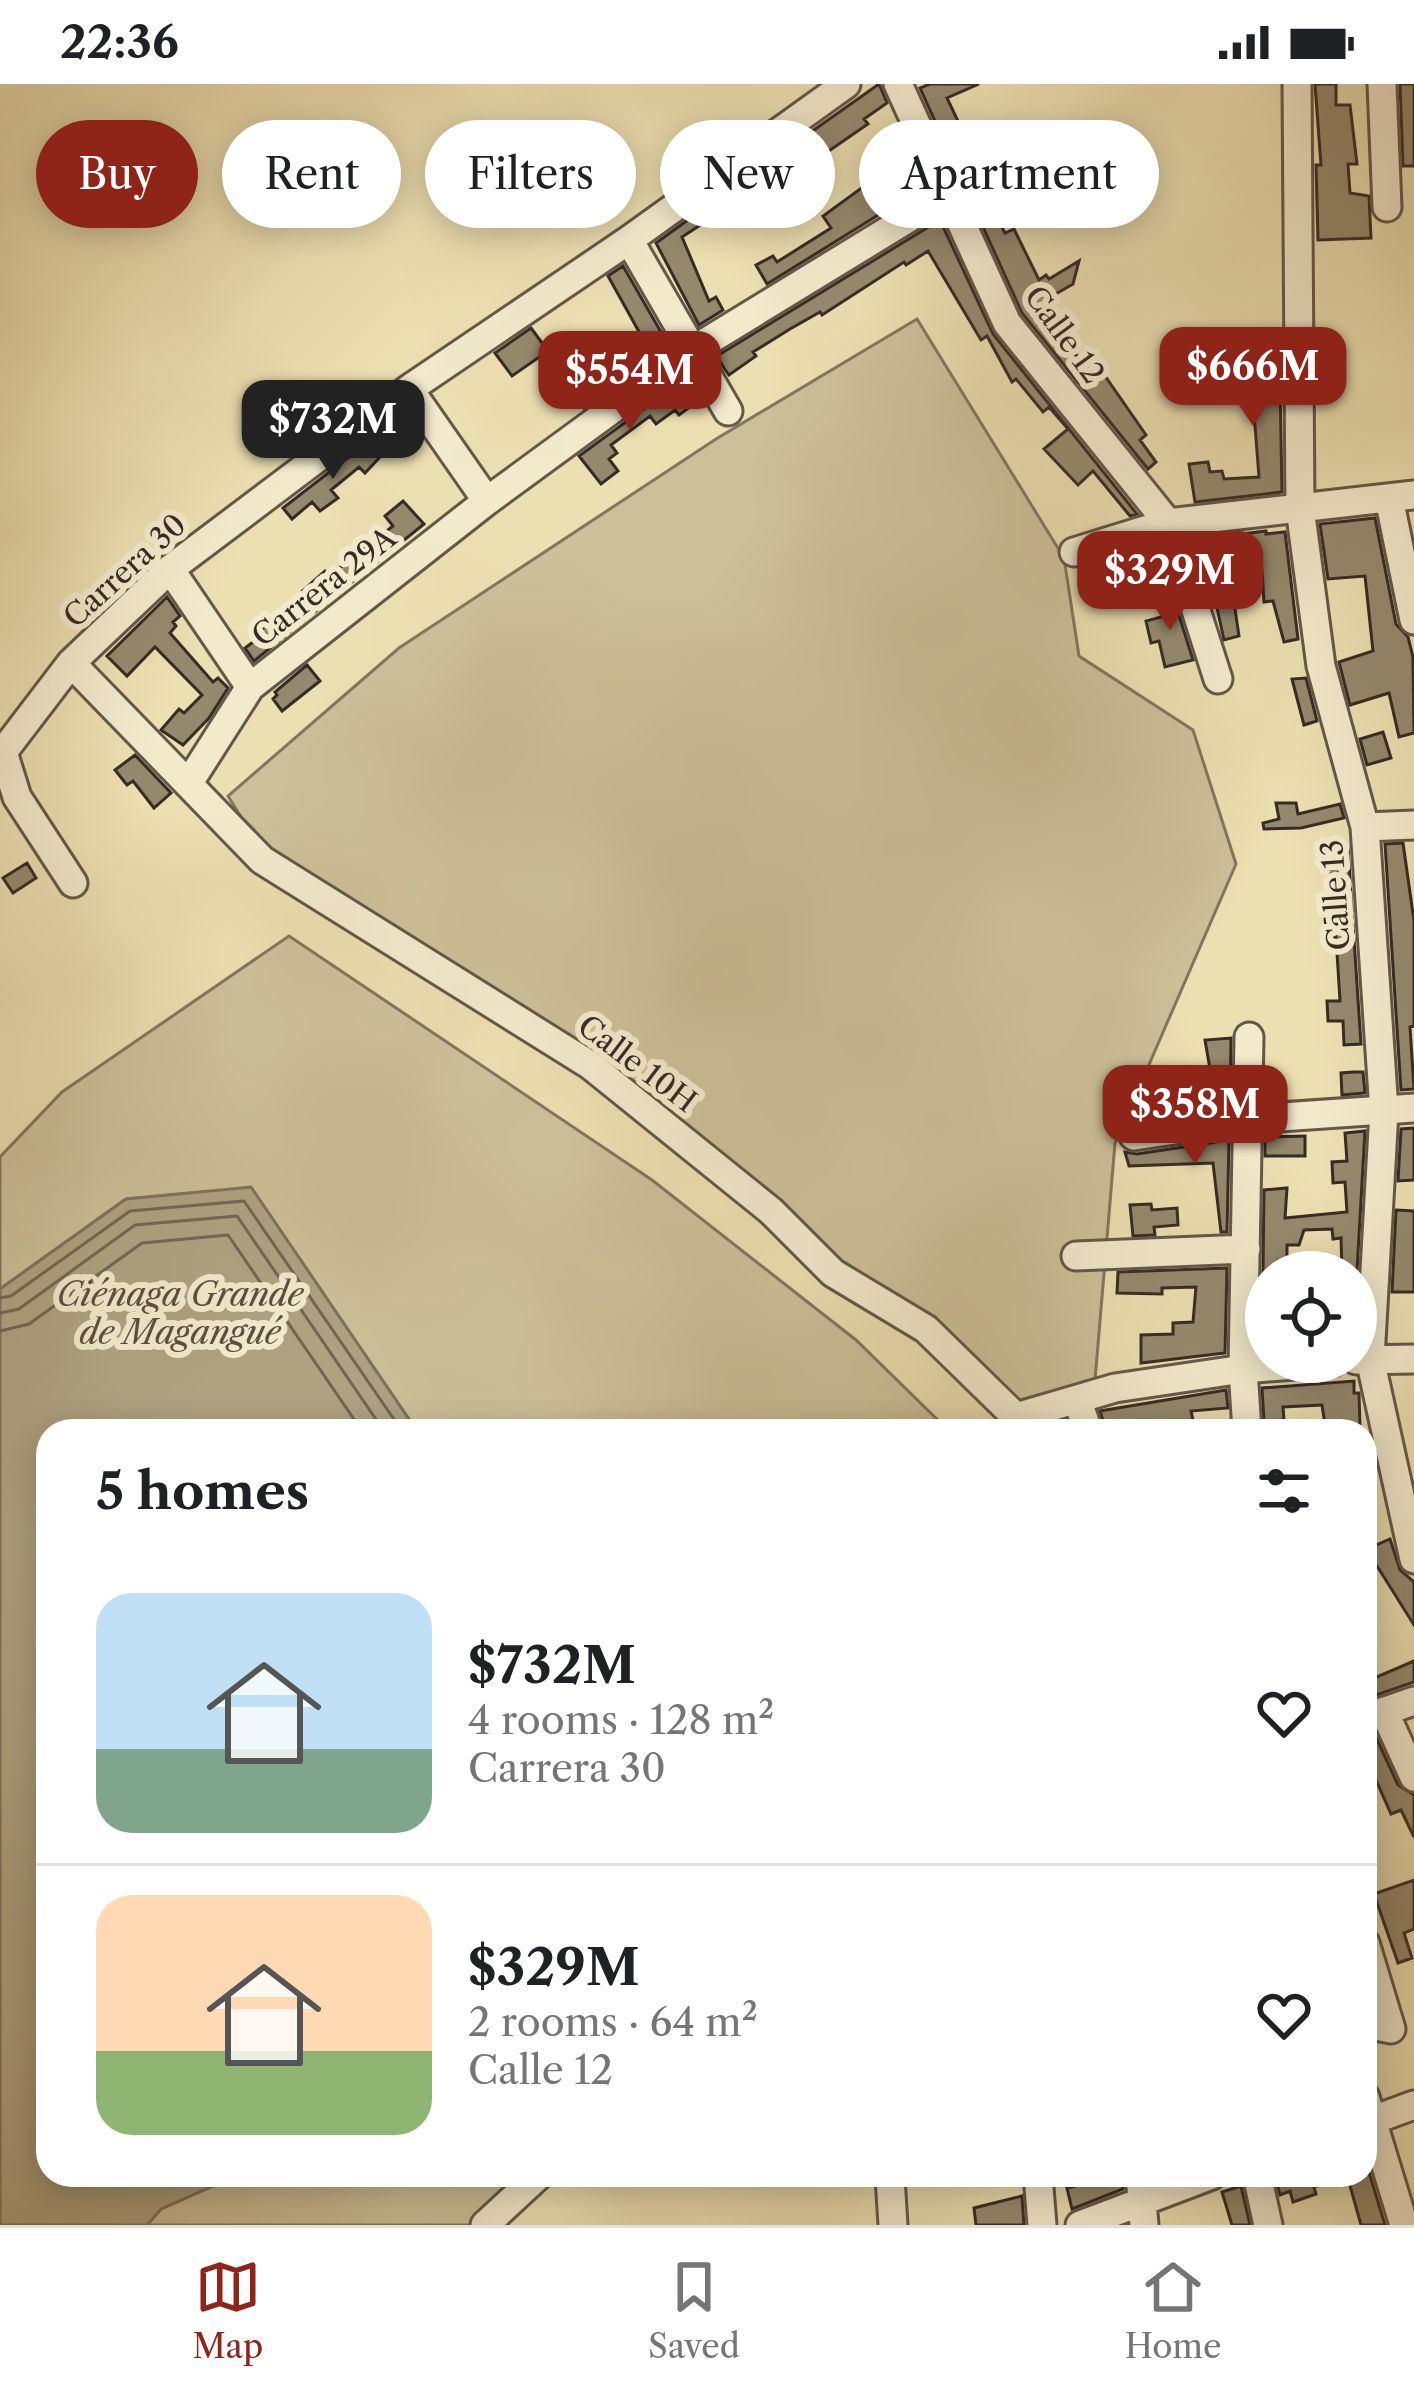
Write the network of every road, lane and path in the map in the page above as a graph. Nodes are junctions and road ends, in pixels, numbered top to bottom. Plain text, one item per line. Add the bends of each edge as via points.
1 (846, 84) edge
2 (898, 84) edge
3 (1297, 84) edge
4 (1382, 84) edge
5 (914, 120) edge
6 (1387, 207) dead end
7 (892, 228) edge
8 (964, 228) edge
9 (629, 240) junction
10 (693, 350) junction
11 (410, 388) junction
12 (728, 411) dead end
13 (1402, 496) edge
14 (487, 501) junction
15 (1300, 508) junction
16 (1168, 523) junction
17 (1074, 552) dead end
18 (170, 569) junction
19 (1414, 620) edge
20 (71, 663) junction
21 (1218, 679) dead end
22 (250, 687) junction
23 (190, 781) junction
24 (1414, 825) edge
25 (1365, 827) junction
26 (73, 883) dead end
27 (1249, 1036) dead end
28 (1414, 1108) edge
29 (1384, 1112) junction
30 (1250, 1119) junction
31 (1134, 1136) dead end
32 (1246, 1250) junction
33 (1372, 1251) edge
34 (1076, 1256) dead end
35 (1414, 1359) edge
36 (1377, 1360) edge
37 (1243, 1369) junction
38 (1369, 1383) edge
39 (1077, 1399) junction
40 (1012, 1419) edge
41 (1029, 1419) edge
42 (1084, 1419) edge
43 (1246, 1419) edge
44 (1414, 1559) edge
45 (1414, 1701) edge
46 (1377, 1714) edge
47 (1377, 1718) edge
48 (1414, 1777) edge
49 (1414, 2105) edge
50 (1377, 2111) edge
51 (1377, 2141) edge
52 (526, 2187) edge
53 (891, 2187) edge
54 (1039, 2187) edge
55 (1180, 2187) edge
56 (1260, 2187) edge
57 (1142, 2201) edge
58 (485, 2225) edge
59 (893, 2225) edge
60 (1042, 2225) edge
61 (1080, 2225) edge
62 (1268, 2225) edge
63 (1404, 2225) edge

1 - 9 street, Carrera 30
2 - 5 street, Calle 12
3 - 15 street, Calle 13
4 - 6 street
7 - 10 street, Carrera 29A
8 - 16 street, Calle 12 via 1007,323
9 - 10 street
9 - 11 street, Carrera 30
10 - 12 street
10 - 14 street, Carrera 29A
11 - 14 street
11 - 18 street, Carrera 30
13 - 15 street
13 - 19 street
14 - 22 street, Carrera 29A
15 - 16 street
15 - 25 street, Calle 13 via 1321,667
16 - 17 street
16 - 21 street, Calle 12
18 - 20 street, Carrera 30
18 - 22 street
20 - 23 street, Calle 10H
20 - 26 street, Carrera 30 via 3,752 16,797
22 - 23 street, Carrera 29A
23 - 40 street, Calle 10H via 262,860 590,1065 771,1211 833,1273 926,1329
24 - 25 street
25 - 29 street, Calle 13
27 - 30 street
28 - 29 street
29 - 30 street
29 - 33 street, Calle 13
30 - 31 street
30 - 32 street
32 - 34 street
32 - 37 street
35 - 36 street
37 - 39 street
37 - 43 street
38 - 44 street, Calle 13
39 - 41 street
39 - 42 street
45 - 46 street
47 - 48 street
49 - 50 street
51 - 63 street
52 - 58 street
53 - 59 street
54 - 60 street
55 - 57 street
56 - 62 street
57 - 61 street

